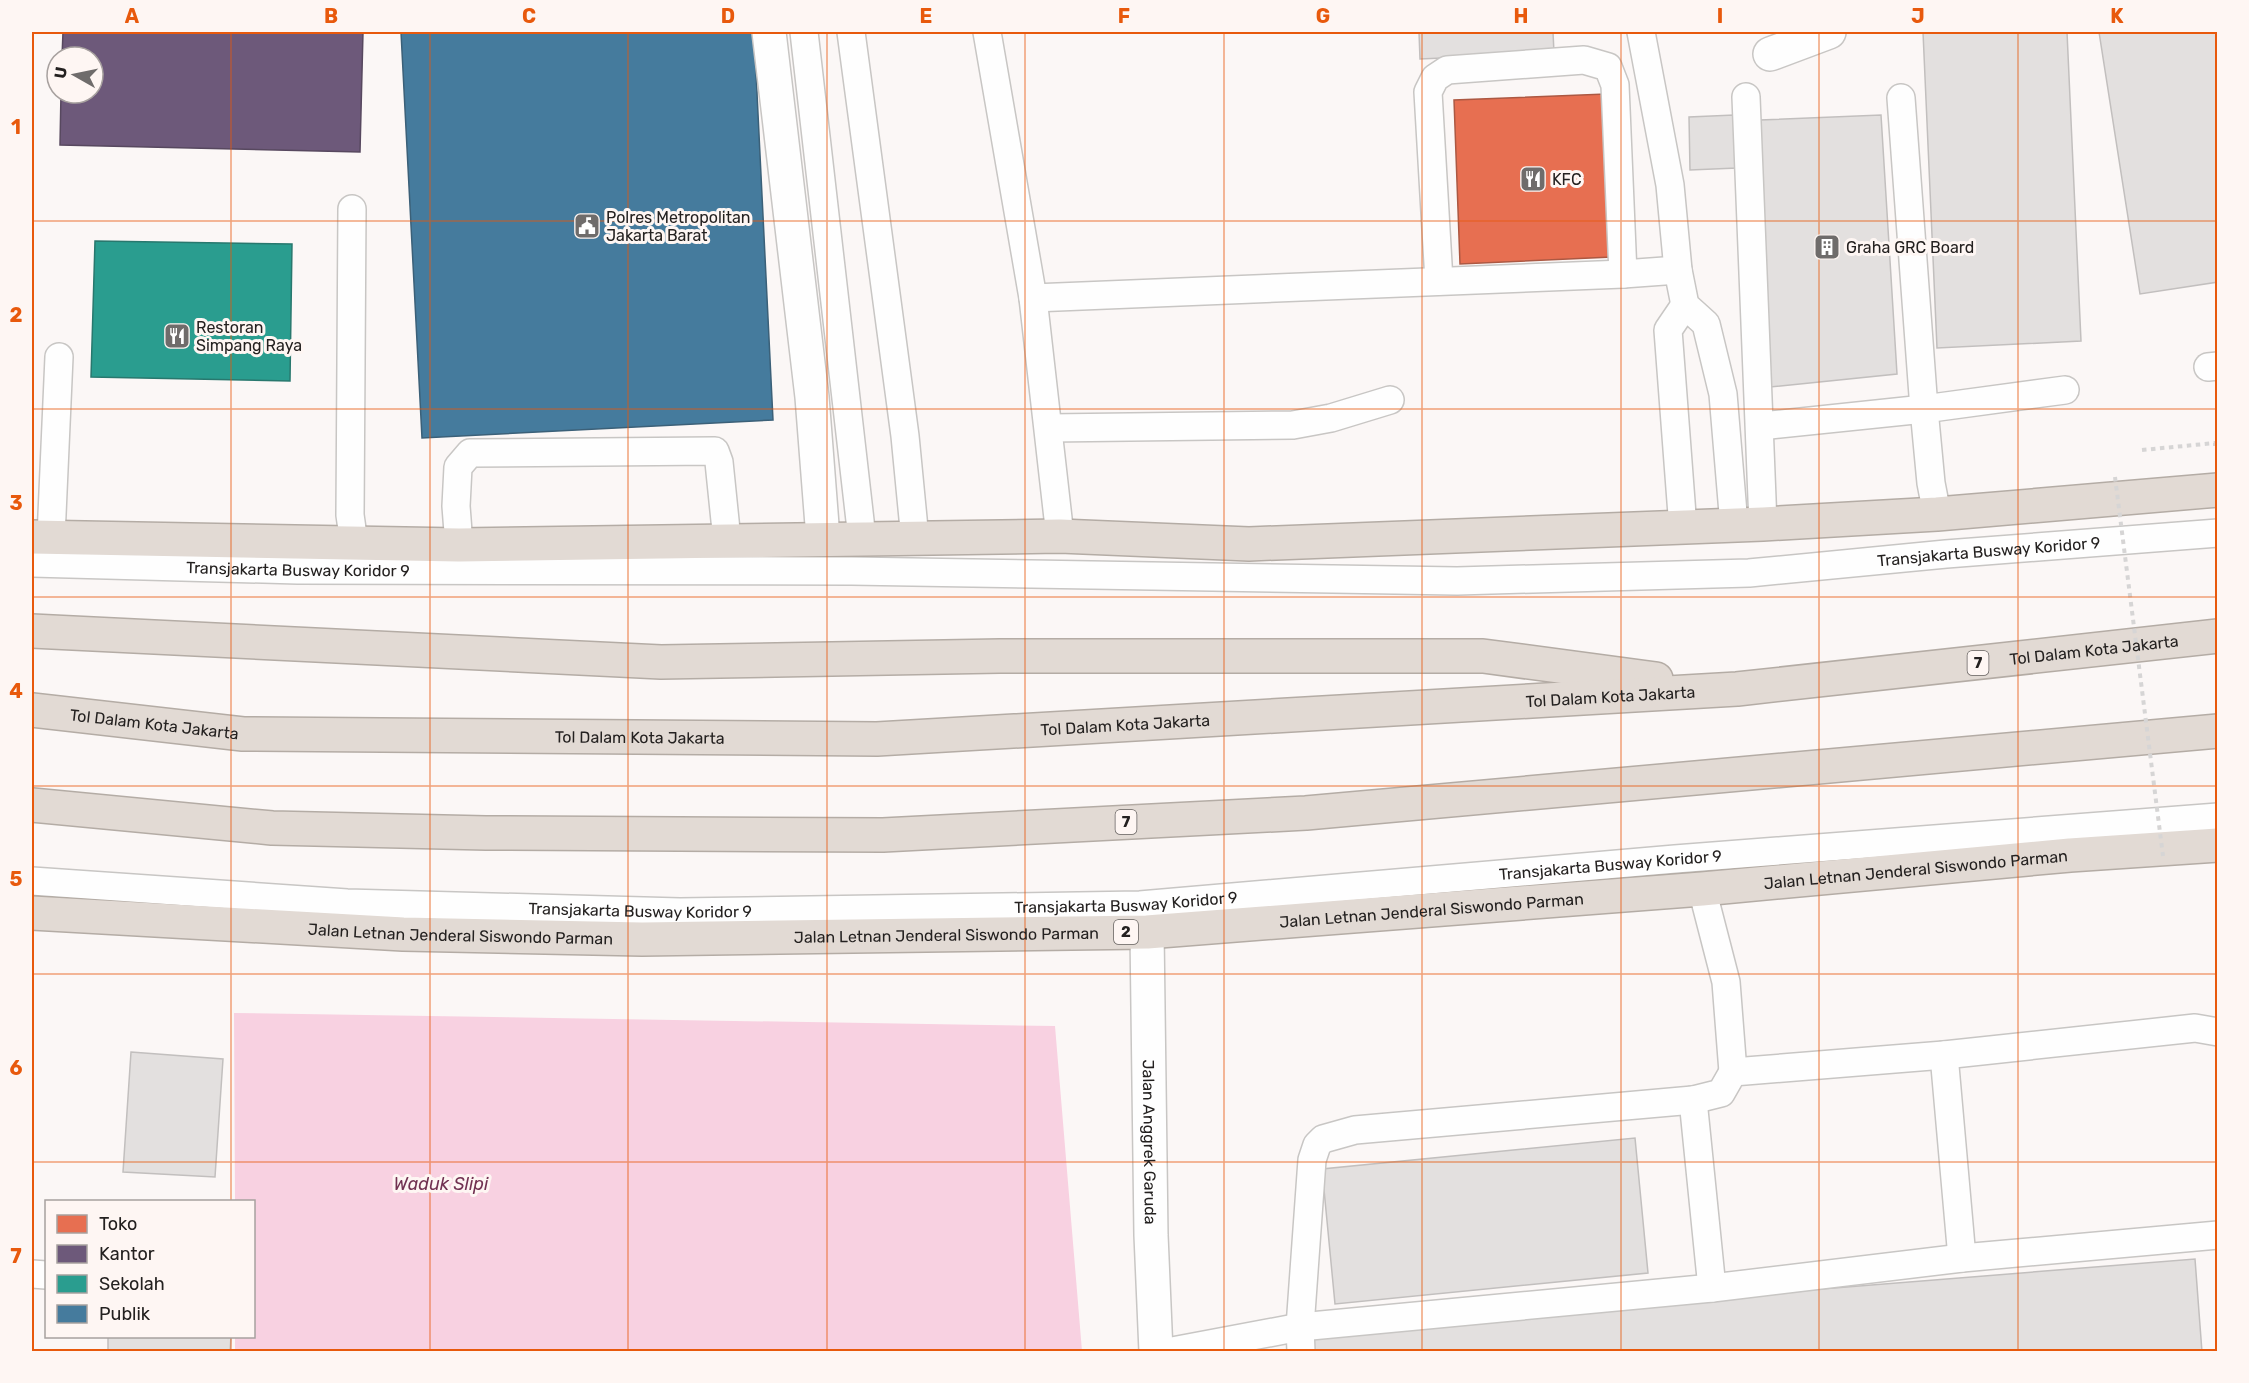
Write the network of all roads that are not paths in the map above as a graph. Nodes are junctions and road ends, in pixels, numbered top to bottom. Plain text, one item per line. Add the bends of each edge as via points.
1 (769, 32) edge
2 (804, 32) edge
3 (851, 32) edge
4 (987, 32) edge
5 (1641, 32) edge
6 (1830, 32) edge
7 (1770, 54) dead end
8 (1746, 97) dead end
9 (1901, 98) dead end
10 (352, 209) dead end
11 (1678, 270) junction
12 (1623, 274) junction
13 (1439, 280) junction
14 (1033, 298) junction
15 (1685, 305) junction
16 (59, 357) dead end
17 (2065, 390) dead end
18 (1389, 400) dead end
19 (1924, 409) junction
20 (1761, 426) junction
21 (1049, 428) junction
22 (2217, 489) edge
23 (1937, 514) junction
24 (1748, 524) junction
25 (1683, 528) junction
26 (2217, 533) edge
27 (1060, 536) junction
28 (41, 537) edge
29 (824, 538) junction
30 (862, 538) junction
31 (915, 539) junction
32 (727, 540) junction
33 (354, 543) junction
34 (459, 545) junction
35 (32, 563) edge
36 (32, 631) edge
37 (2217, 636) edge
38 (1737, 689) junction
39 (32, 710) edge
40 (2217, 731) edge
41 (32, 805) edge
42 (2217, 817) edge
43 (2217, 845) edge
44 (32, 880) edge
45 (1702, 889) junction
46 (32, 913) edge
47 (1147, 932) junction
48 (2217, 1032) edge
49 (1944, 1055) junction
50 (1733, 1072) junction
51 (1694, 1100) junction
52 (2217, 1234) edge
53 (1962, 1258) junction
54 (1712, 1288) junction
55 (1300, 1339) edge
56 (1156, 1352) edge
57 (1167, 1352) edge

1 - 29 street via 808,363
2 - 30 lane
3 - 31 lane
4 - 14 lane
5 - 11 lane via 1670,185
6 - 7 street
8 - 20 lane
9 - 19 lane
10 - 33 lane via 350,515
11 - 12 lane
11 - 15 lane
12 - 13 lane
12 - 13 lane via 1615,85 1608,67 1584,60 1447,70 1435,78 1428,92
13 - 14 lane
14 - 21 lane
15 - 24 lane via 1706,324
15 - 25 lane via 1668,330
16 - 28 lane
17 - 19 lane
18 - 21 lane via 1293,425
19 - 20 lane
19 - 23 lane
20 - 24 lane
21 - 27 lane
22 - 23 highway
23 - 24 highway
24 - 25 highway
25 - 27 highway via 1249,544
26 - 35 lane, Transjakarta Busway Koridor 9 via 1749,573 1457,581 851,571 298,570
27 - 31 highway
28 - 33 highway
29 - 30 highway
29 - 32 highway
30 - 31 highway
32 - 34 highway
32 - 34 lane via 715,452 470,453 458,467
33 - 34 highway
36 - 38 highway via 661,662 999,656 1483,656
37 - 38 highway, Tol Dalam Kota Jakarta / 7
38 - 39 highway, Tol Dalam Kota Jakarta / 7 via 877,739 243,734
40 - 41 highway, 7 via 1306,813 883,834 272,828
42 - 44 lane, Transjakarta Busway Koridor 9 via 1140,905 680,912 347,903
43 - 45 highway, Jalan Letnan Jenderal Siswondo Parman / 2
45 - 47 highway, Jalan Letnan Jenderal Siswondo Parman / 2
45 - 50 lane via 1725,982
46 - 47 highway, Jalan Letnan Jenderal Siswondo Parman / 2 via 403,934 642,939
47 - 56 street, Jalan Anggrek Garuda
48 - 49 lane via 2195,1028
49 - 50 lane
49 - 53 lane
50 - 51 lane via 1720,1093
51 - 54 lane
51 - 55 lane via 1355,1130 1323,1139 1312,1160
52 - 53 lane
53 - 54 lane
54 - 55 lane
55 - 57 lane

